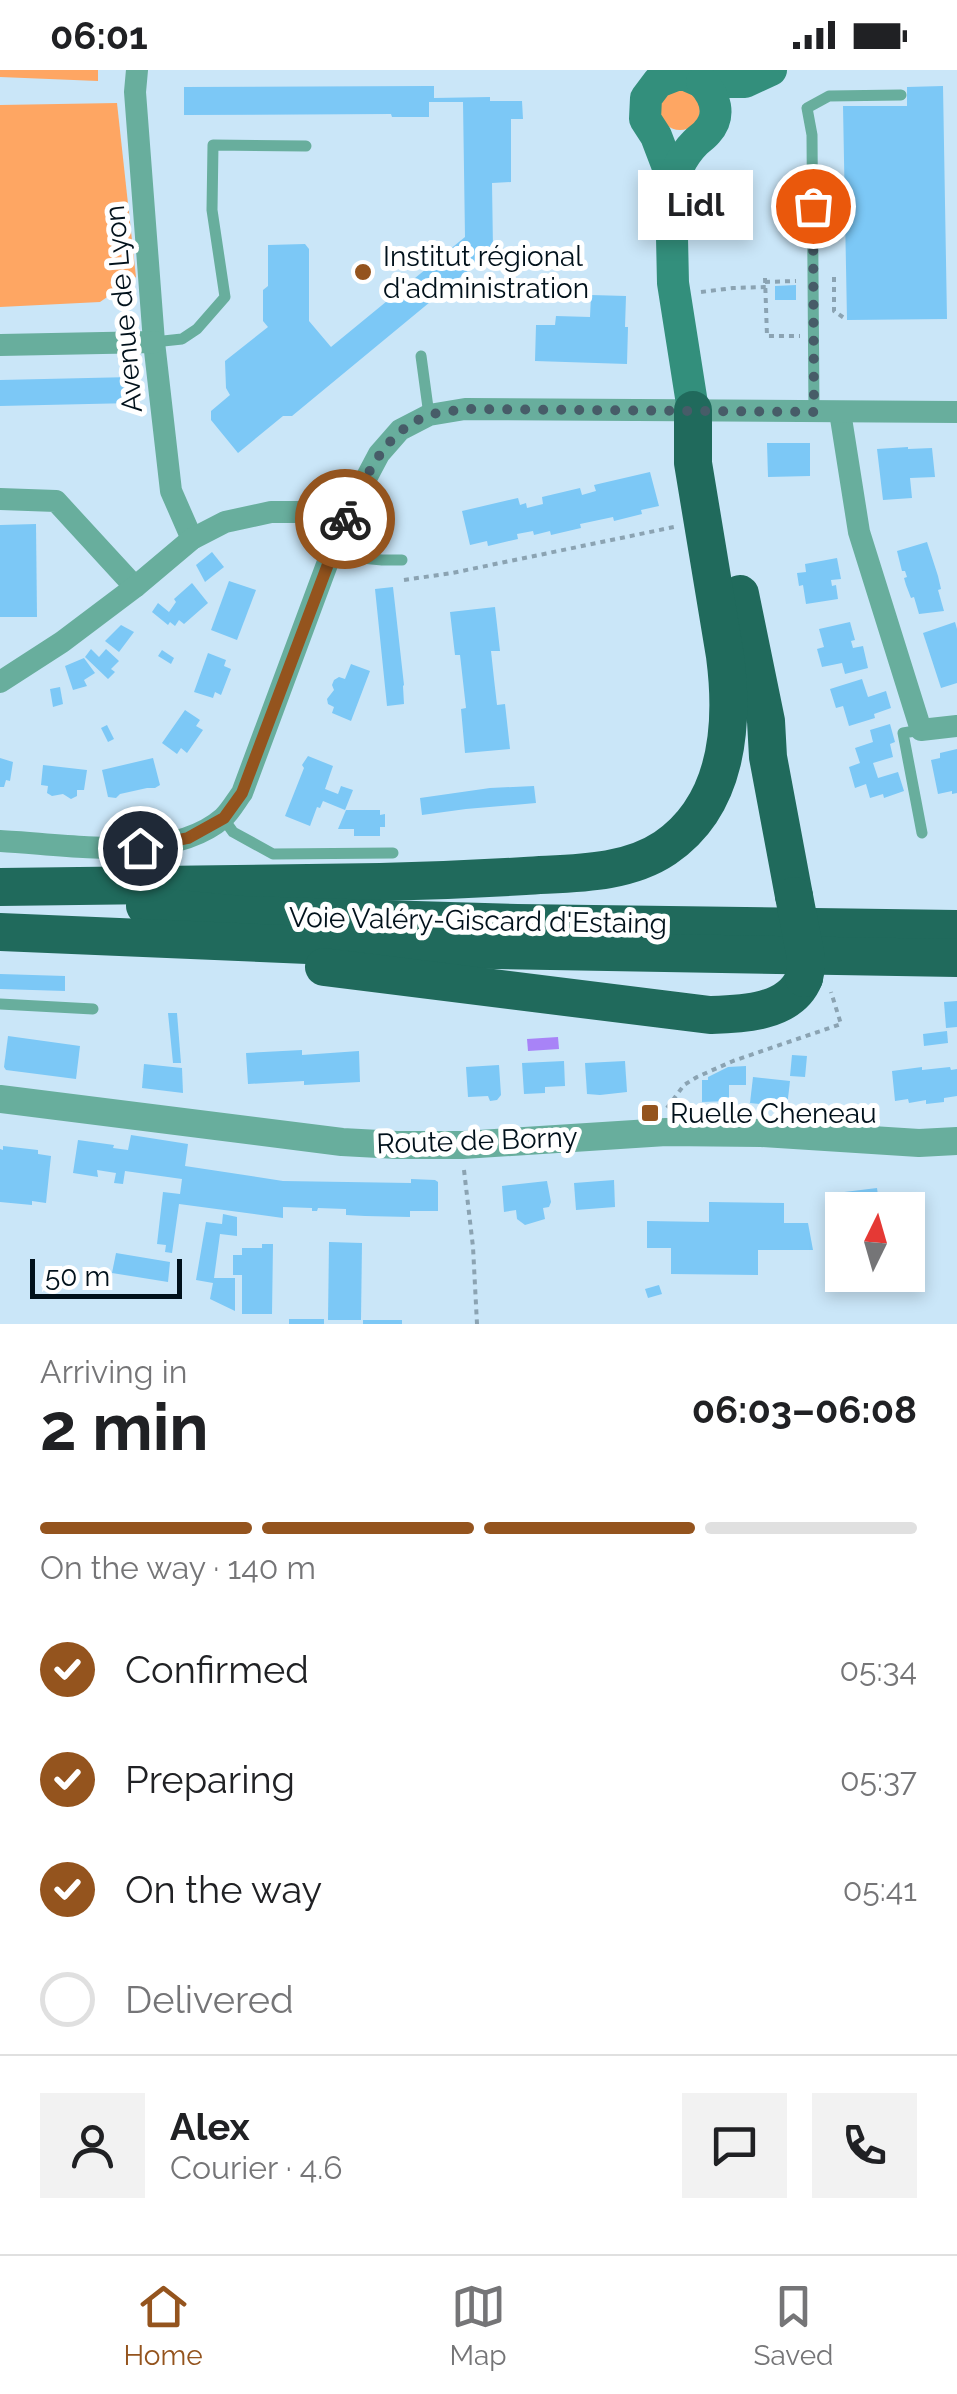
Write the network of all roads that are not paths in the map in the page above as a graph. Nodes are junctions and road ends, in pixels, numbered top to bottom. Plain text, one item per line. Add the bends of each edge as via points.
1 (137, 70) edge
2 (690, 76) edge
3 (758, 76) edge
4 (651, 80) edge
5 (901, 96) dead end
6 (716, 114) junction
7 (656, 136) junction
8 (694, 143) junction
9 (306, 146) dead end
10 (672, 178) junction
11 (154, 342) junction
12 (0, 345) edge
13 (421, 356) dead end
14 (693, 410) junction
15 (814, 412) junction
16 (840, 412) junction
17 (957, 412) edge
18 (428, 415) junction
19 (0, 499) edge
20 (342, 524) junction
21 (192, 539) junction
22 (331, 555) junction
23 (402, 560) dead end
24 (134, 587) junction
25 (0, 682) edge
26 (957, 726) edge
27 (921, 730) junction
28 (224, 818) junction
29 (922, 833) dead end
30 (0, 841) edge
31 (394, 853) dead end
32 (0, 889) edge
33 (957, 929) edge
34 (0, 932) edge
35 (164, 940) junction
36 (957, 958) edge
37 (0, 1004) edge
38 (93, 1009) dead end
39 (0, 1099) edge
40 (957, 1141) edge

1 - 11 street, Avenue de Lyon
2 - 3 main road
2 - 4 main road
2 - 6 main road via 710,91
3 - 6 main road
4 - 7 main road via 644,108
5 - 15 lane via 829,96 808,108
6 - 8 main road
7 - 8 main road via 674,145
7 - 10 main road
8 - 10 main road
9 - 11 lane via 213,144 212,210 225,296 182,339
10 - 14 main road via 671,246
11 - 12 street
11 - 21 street, Avenue de Lyon via 171,492
13 - 18 lane
14 - 15 street
14 - 18 street via 466,409
14 - 32 highway via 693,463 729,688 728,730 710,798 688,830 663,850 607,870 458,880
14 - 35 highway, bridge via 712,460 766,721 806,968 816,982 768,1008 710,1014 359,972
15 - 16 street
16 - 17 street
16 - 27 street via 859,532
18 - 20 street via 400,430 379,454
19 - 24 street via 56,500
20 - 21 street via 271,512 225,522
20 - 22 street
21 - 24 street
22 - 23 lane
22 - 28 street via 242,793
24 - 25 street
26 - 27 street
27 - 29 lane via 903,733
28 - 30 street via 188,838 140,848
28 - 31 lane via 233,832 273,854
32 - 33 highway, Voie Valéry-Giscard d'Estaing via 242,915
34 - 35 highway, Voie Valéry-Giscard d'Estaing
35 - 36 highway, Voie Valéry-Giscard d'Estaing
37 - 38 lane
39 - 40 street, Route de Borny via 398,1145 666,1132

